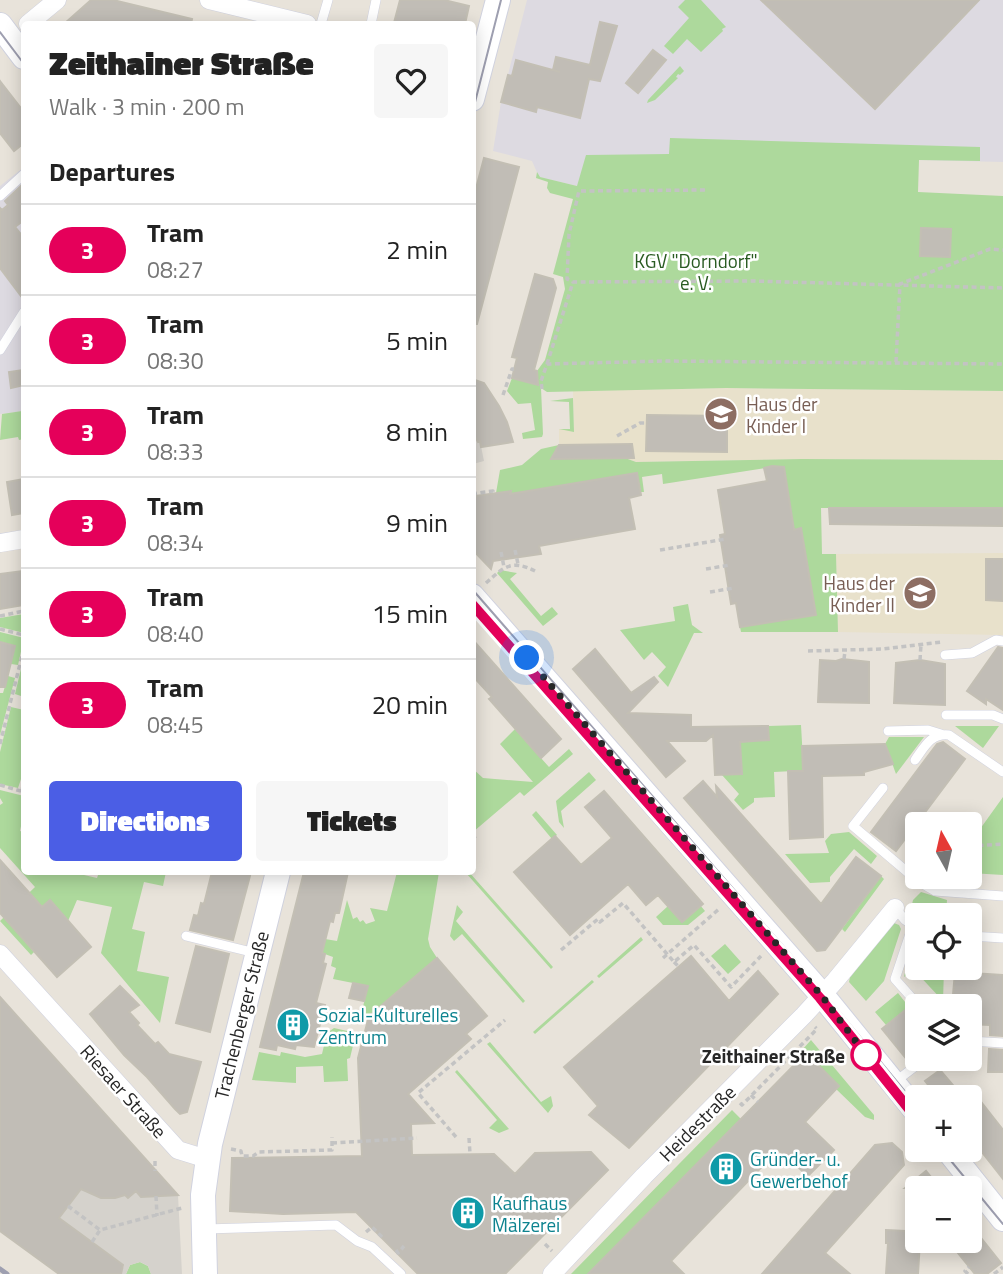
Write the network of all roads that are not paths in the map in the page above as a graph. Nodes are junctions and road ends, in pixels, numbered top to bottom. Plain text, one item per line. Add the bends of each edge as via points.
1 (57, 0) edge
2 (209, 0) edge
3 (328, 0) edge
4 (376, 0) edge
5 (498, 0) edge
6 (33, 21) edge
7 (295, 21) edge
8 (322, 21) edge
9 (372, 21) edge
10 (478, 79) edge
11 (21, 177) edge
12 (0, 196) edge
13 (21, 317) edge
14 (0, 350) edge
15 (21, 540) edge
16 (0, 544) edge
17 (478, 591) edge
18 (1003, 641) edge
19 (945, 655) dead end
20 (946, 715) dead end
21 (1003, 719) edge
22 (888, 731) dead end
23 (941, 734) junction
24 (915, 760) dead end
25 (1003, 772) edge
26 (883, 788) dead end
27 (277, 875) edge
28 (1003, 896) edge
29 (895, 908) joint
30 (905, 918) edge
31 (186, 936) dead end
32 (982, 937) edge
33 (1003, 938) edge
34 (257, 953) junction
35 (905, 953) edge
36 (0, 954) edge
37 (908, 994) edge
38 (822, 996) junction
39 (982, 1041) edge
40 (1003, 1042) edge
41 (910, 1071) edge
42 (894, 1084) junction
43 (905, 1097) edge
44 (207, 1159) junction
45 (957, 1162) edge
46 (1003, 1219) edge
47 (203, 1229) junction
48 (205, 1274) edge
49 (401, 1274) edge
50 (552, 1274) edge

1 - 6 street
2 - 7 street
3 - 8 lane
4 - 9 lane
5 - 10 main road
11 - 12 lane
13 - 14 lane
15 - 16 street
17 - 38 main road
18 - 19 lane via 972,653
20 - 21 lane
22 - 23 lane
23 - 24 lane via 931,738
23 - 25 lane
26 - 28 lane via 853,826 935,891
27 - 34 main road, Trachenberger Straße
29 - 30 lane
29 - 38 street, Heidestraße
31 - 34 lane
32 - 33 lane
34 - 44 main road, Trachenberger Straße
35 - 37 lane via 895,979
36 - 44 street, Riesaer Straße via 178,1150
38 - 42 main road
38 - 50 street, Heidestraße
39 - 40 lane
41 - 42 lane
42 - 43 main road
44 - 47 main road
45 - 46 main road
47 - 48 main road
47 - 49 lane via 336,1226 372,1247

